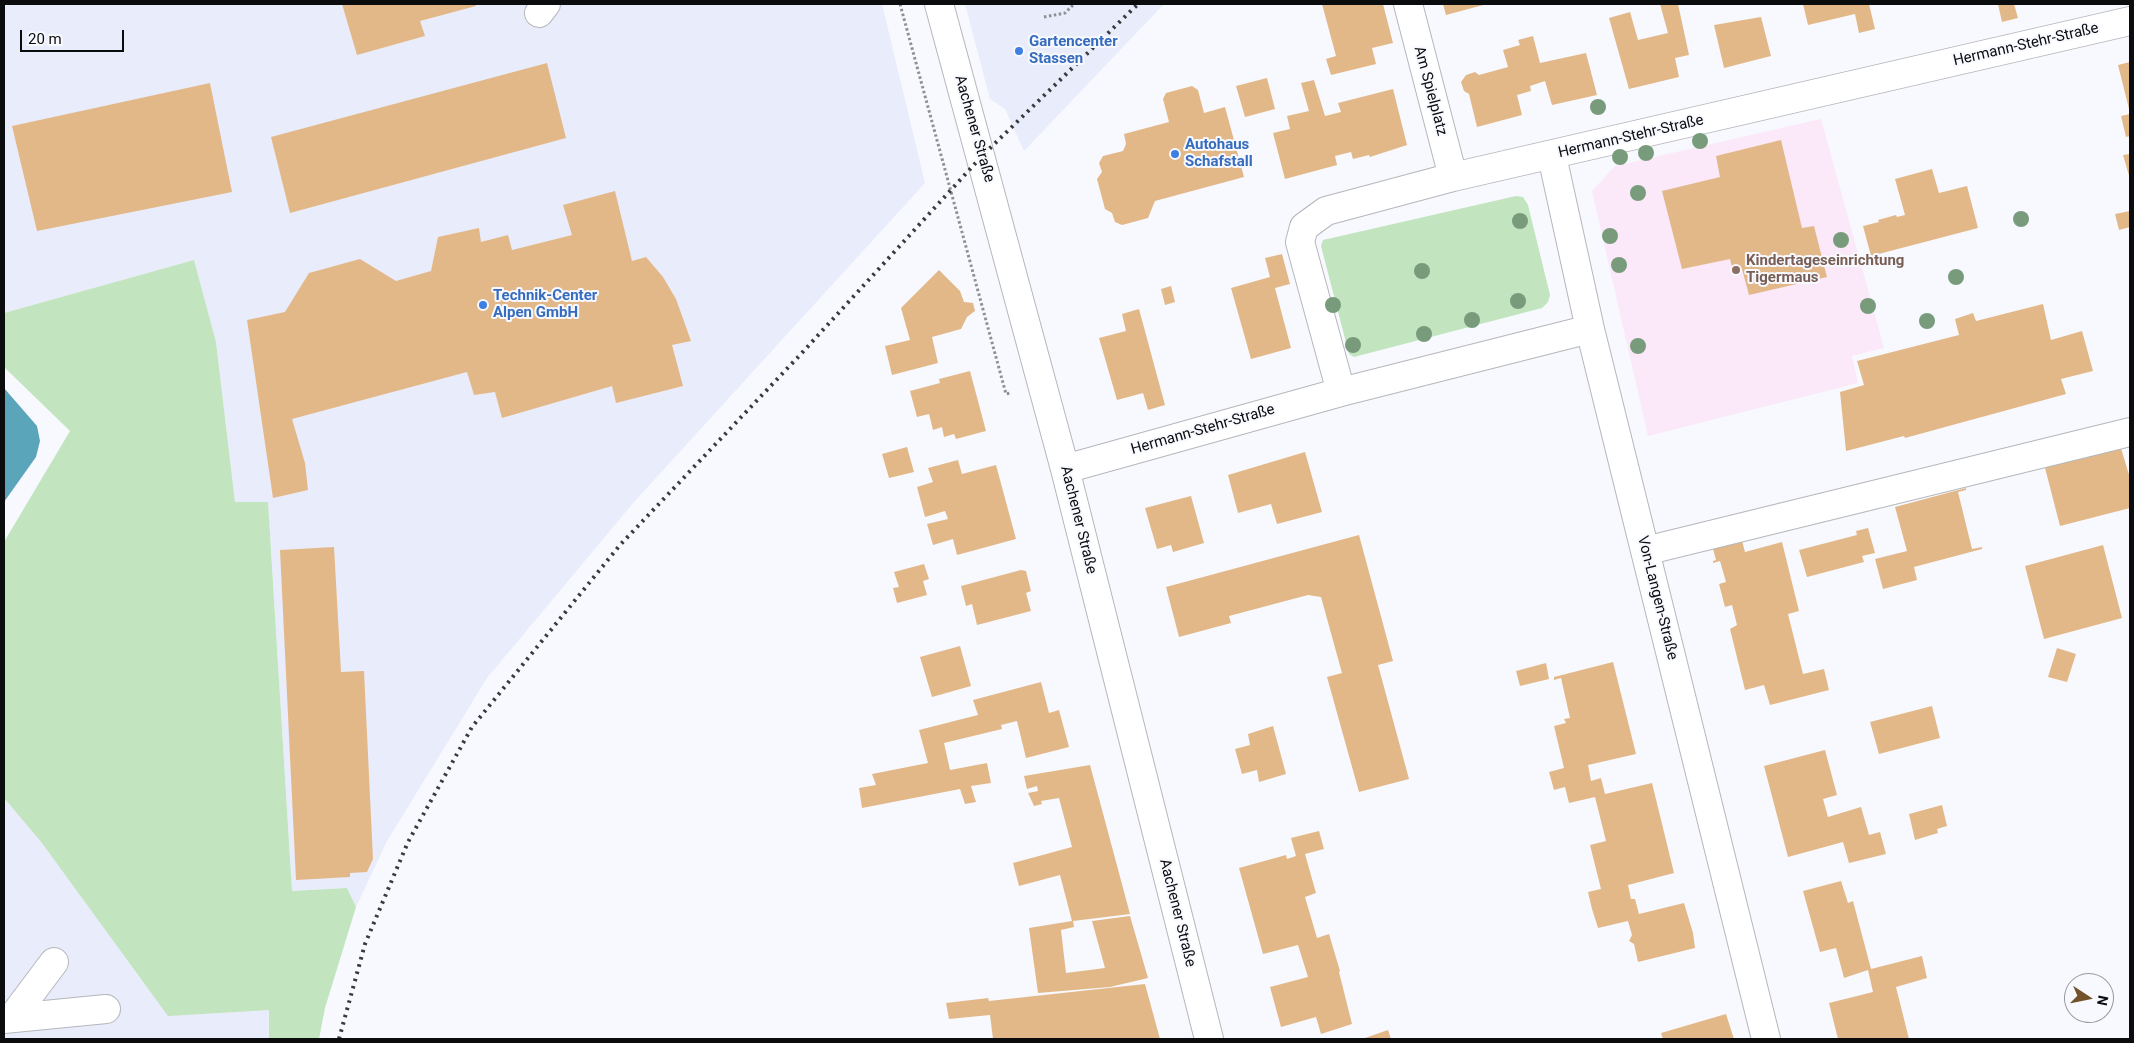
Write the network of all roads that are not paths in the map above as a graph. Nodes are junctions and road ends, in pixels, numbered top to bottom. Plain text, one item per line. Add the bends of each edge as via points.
1 (939, 4) edge
2 (1408, 4) edge
3 (2130, 21) edge
4 (1552, 156) junction
5 (1453, 177) junction
6 (1590, 329) junction
7 (1341, 392) junction
8 (2130, 432) edge
9 (1065, 469) junction
10 (1645, 551) junction
11 (54, 962) dead end
12 (106, 1009) dead end
13 (8, 1018) edge
14 (1209, 1039) edge
15 (1766, 1039) edge

1 - 9 street, Aachener Straße
2 - 5 street, Am Spielplatz
3 - 4 street, Hermann-Stehr-Straße
4 - 5 street, Hermann-Stehr-Straße
4 - 6 street, Von-Langen-Straße
5 - 7 street, Hermann-Stehr-Straße via 1326,211 1304,227 1300,242
6 - 7 street, Hermann-Stehr-Straße
6 - 10 street, Von-Langen-Straße
7 - 9 street, Hermann-Stehr-Straße
8 - 10 street
9 - 14 street, Aachener Straße
10 - 15 street, Von-Langen-Straße
11 - 13 street
12 - 13 street

